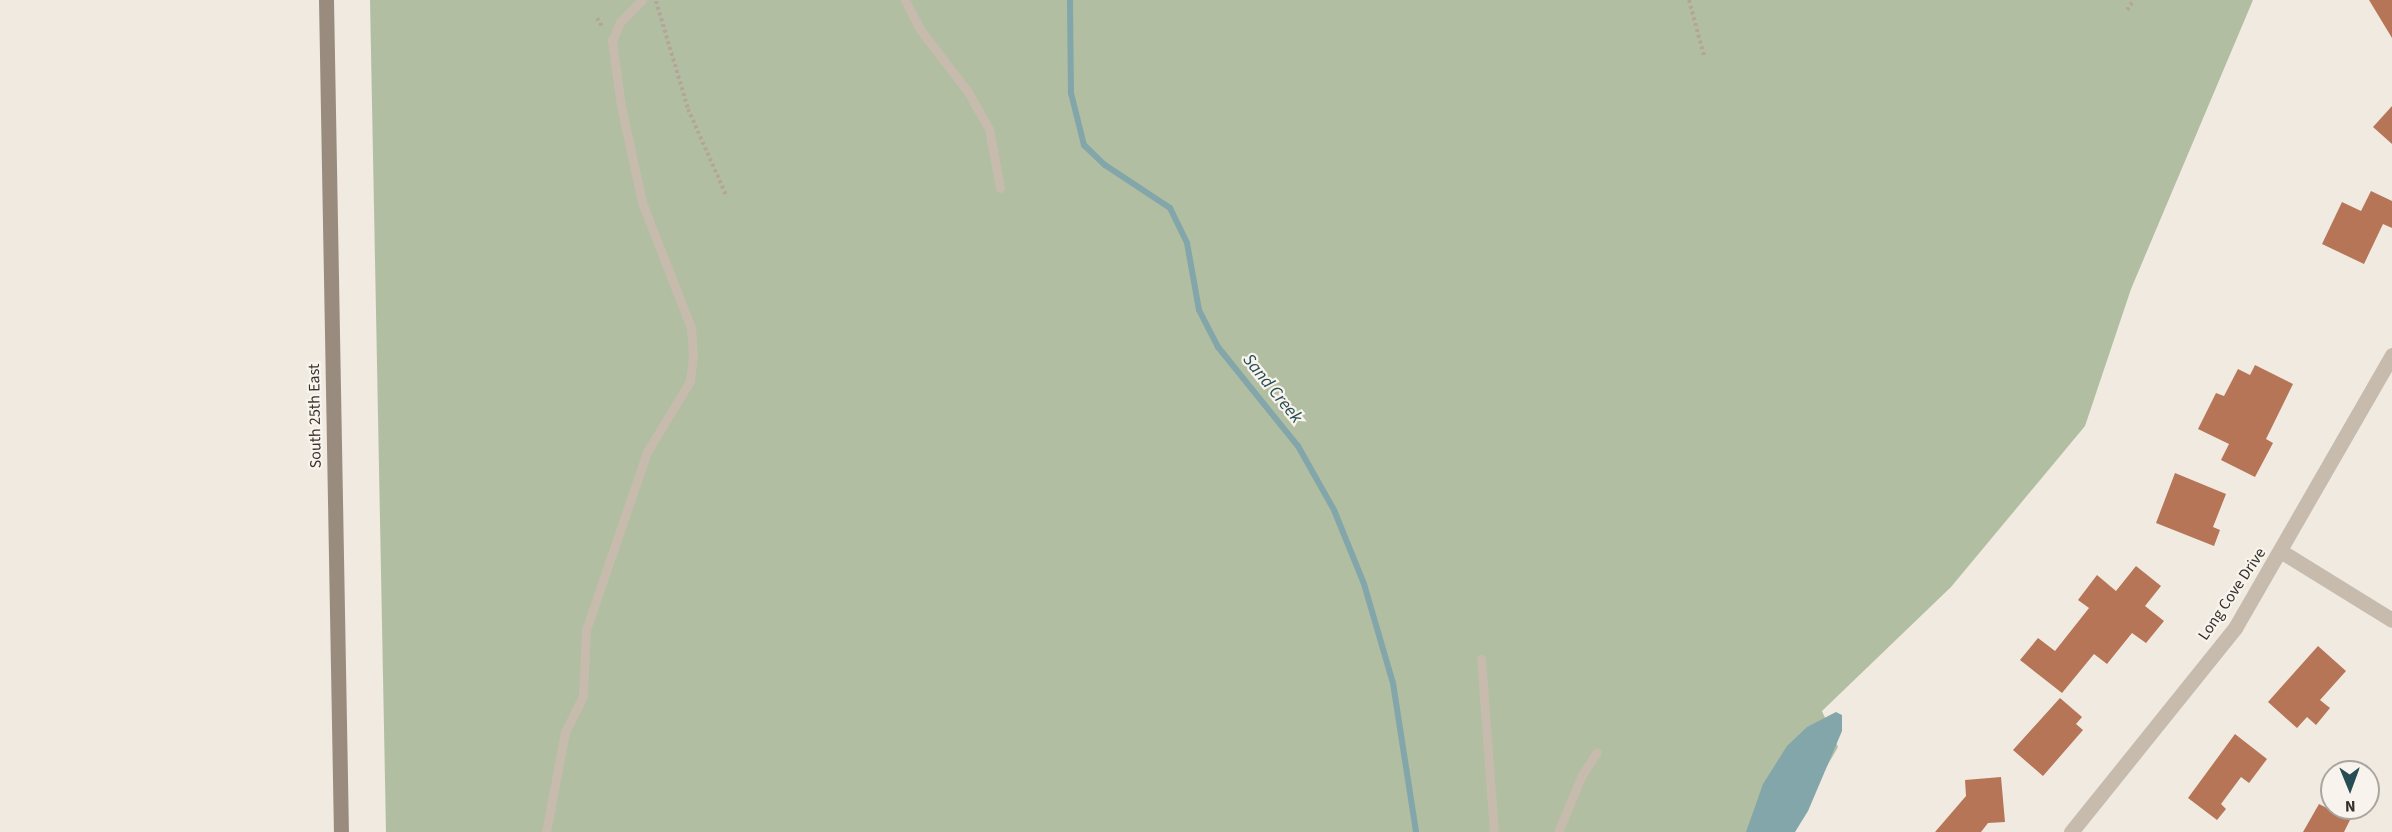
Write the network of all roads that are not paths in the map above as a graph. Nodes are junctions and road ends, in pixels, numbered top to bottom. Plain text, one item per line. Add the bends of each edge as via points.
1 (326, 0) edge
2 (642, 0) edge
3 (905, 0) edge
4 (1000, 188) dead end
5 (2392, 355) edge
6 (2282, 552) junction
7 (2392, 620) edge
8 (1481, 658) dead end
9 (1597, 752) dead end
10 (341, 832) edge
11 (546, 832) edge
12 (1494, 832) edge
13 (1558, 832) edge
14 (2071, 832) edge

1 - 10 main road, South 25th East
2 - 11 lane via 620,22 612,41 621,106 642,202 692,328 693,357 690,381 647,452 608,576 586,630 583,696 565,732
3 - 4 lane via 989,129
5 - 6 street, Long Cove Drive
6 - 7 street
6 - 14 street, Long Cove Drive via 2235,628
8 - 12 lane
9 - 13 lane via 1582,775

